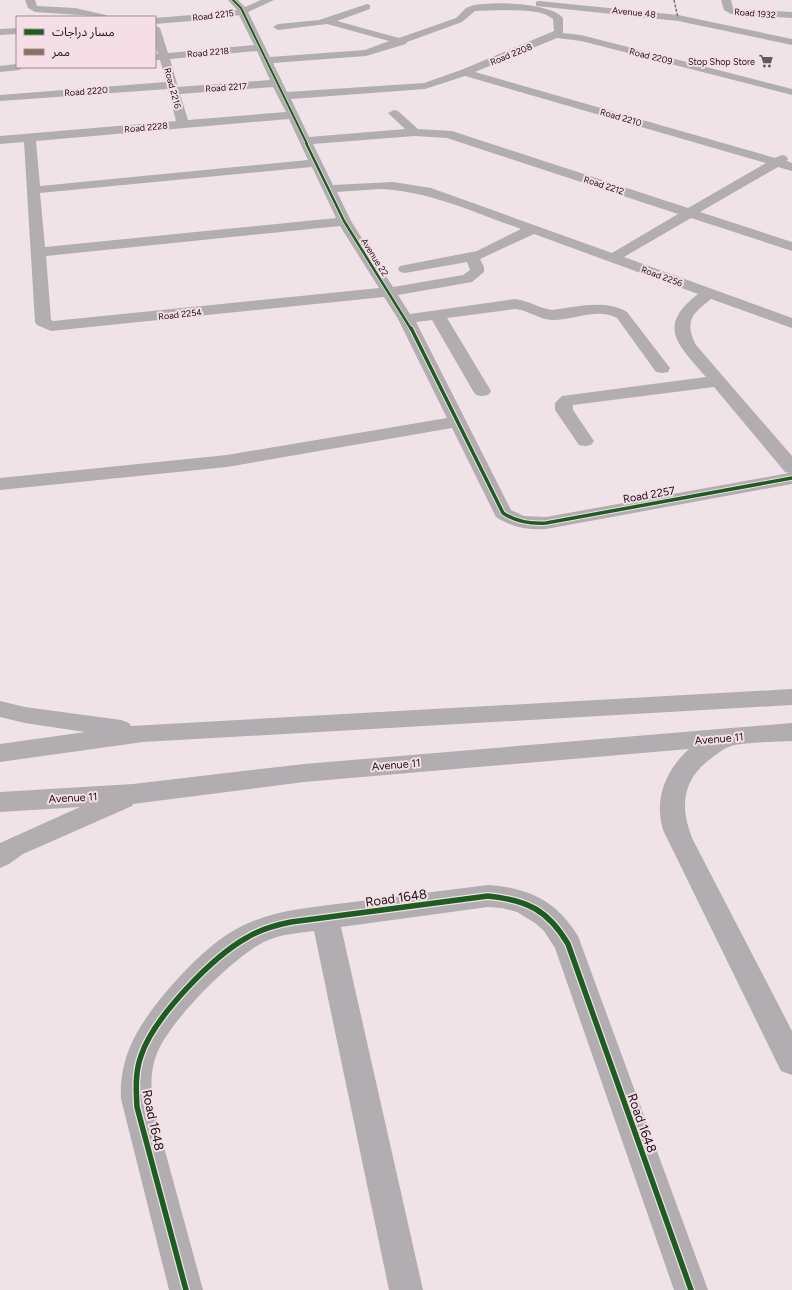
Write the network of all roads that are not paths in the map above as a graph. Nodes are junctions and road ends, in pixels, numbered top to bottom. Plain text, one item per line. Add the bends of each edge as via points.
1 (30, 0) edge
2 (233, 0) edge
3 (269, 0) edge
4 (475, 0) edge
5 (625, 0) edge
6 (674, 0) edge
7 (726, 0) edge
8 (517, 1) edge
9 (545, 2) edge
10 (592, 4) edge
11 (367, 8) dead end
12 (243, 11) junction
13 (621, 11) junction
14 (792, 15) edge
15 (98, 16) edge
16 (678, 18) junction
17 (156, 21) edge
18 (328, 21) junction
19 (278, 27) dead end
20 (16, 31) edge
21 (0, 32) edge
22 (156, 34) edge
23 (556, 35) junction
24 (402, 42) junction
25 (792, 42) edge
26 (264, 54) junction
27 (160, 57) edge
28 (16, 67) edge
29 (0, 69) edge
30 (465, 72) junction
31 (173, 88) junction
32 (281, 90) junction
33 (792, 92) edge
34 (0, 98) edge
35 (394, 114) dead end
36 (292, 115) junction
37 (183, 124) junction
38 (415, 132) junction
39 (30, 138) junction
40 (0, 140) edge
41 (305, 141) junction
42 (792, 153) edge
43 (776, 162) junction
44 (316, 163) junction
45 (792, 167) edge
46 (328, 189) junction
47 (35, 190) junction
48 (689, 213) junction
49 (344, 221) junction
50 (533, 229) junction
51 (792, 246) edge
52 (39, 252) junction
53 (472, 258) junction
54 (613, 258) junction
55 (405, 269) dead end
56 (388, 292) junction
57 (709, 293) junction
58 (437, 315) junction
59 (406, 318) junction
60 (792, 323) edge
61 (447, 363) junction
62 (662, 368) dead end
63 (718, 381) junction
64 (482, 391) dead end
65 (458, 422) junction
66 (585, 441) dead end
67 (792, 468) edge
68 (792, 478) edge
69 (0, 484) edge
70 (510, 518) joint
71 (792, 697) edge
72 (0, 709) edge
73 (792, 732) edge
74 (143, 733) junction
75 (727, 738) junction
76 (0, 753) edge
77 (133, 794) junction
78 (0, 802) edge
79 (0, 857) edge
80 (325, 918) junction
81 (792, 1061) edge
82 (186, 1290) edge
83 (406, 1290) edge
84 (691, 1290) edge

1 - 15 street via 31,6 35,9 75,11
2 - 12 street, Avenue 22
3 - 12 street, Road 2215
4 - 8 street, Avenue 48
5 - 13 street
6 - 16 street
7 - 14 street, Road 1932 via 729,10 734,12
8 - 9 street, Avenue 48
9 - 10 street, Avenue 48
10 - 13 street, Avenue 48
11 - 18 street
12 - 17 street, Road 2215 via 209,21
12 - 26 street, Avenue 22
13 - 16 street, Avenue 48
16 - 25 street, Avenue 48
18 - 19 street
18 - 24 street
20 - 21 street
22 - 27 street, Road 2216
23 - 24 street via 559,31 559,22 552,13 532,9 482,7 469,10 459,20
23 - 30 street, Road 2208
23 - 33 street, Road 2209 via 581,38
24 - 26 street via 357,54
26 - 27 street, Road 2218
26 - 32 street, Avenue 22
27 - 31 street, Road 2216
28 - 29 street
30 - 32 street, Road 2208 via 412,88
30 - 43 street, Road 2210
31 - 32 street, Road 2217
31 - 34 street, Road 2220
31 - 37 street, Road 2216
32 - 36 street, Avenue 22
35 - 38 street
36 - 37 street, Road 2228
36 - 41 street, Avenue 22
37 - 39 street, Road 2228
38 - 41 street, Road 2212
38 - 48 street, Road 2212 via 437,132 457,136
39 - 40 street, Road 2228
39 - 47 street, Road 2254
41 - 44 street, Avenue 22
42 - 43 street
43 - 45 street, Road 2210
43 - 48 street
44 - 46 street, Avenue 22
44 - 47 street
46 - 49 street, Avenue 22
46 - 50 street, Road 2256 via 381,184 416,188
47 - 52 street, Road 2254
48 - 51 street, Road 2212
48 - 54 street
49 - 52 street
49 - 56 street, Avenue 22
50 - 53 street via 490,252
50 - 54 street, Road 2256
52 - 56 street, Road 2254 via 44,322 51,326
53 - 55 street
53 - 56 street via 477,272 467,279
54 - 57 street, Road 2256
56 - 59 street, Avenue 22
57 - 60 street, Road 2256
57 - 63 street via 684,315 681,325 682,336
58 - 59 street
58 - 61 street
58 - 62 street via 515,304 552,315 610,310 622,315
59 - 61 street, Avenue 22
61 - 64 street
61 - 65 street, Avenue 22
63 - 66 street via 568,400 564,403 564,410
63 - 67 street
65 - 69 street via 227,461
65 - 70 street, Avenue 22 via 503,512
68 - 70 street, Road 2257 via 546,523 534,524
71 - 74 street
72 - 74 street
73 - 75 street, Avenue 11
74 - 76 street
75 - 77 street, Avenue 11 via 304,773
75 - 81 street via 706,748 690,760 679,777 672,796 672,818 680,840
77 - 78 street, Avenue 11
77 - 79 street via 78,820 45,832
80 - 82 street, Road 1648 via 276,925 234,945 165,1014 152,1030 143,1048 137,1067 135,1087 138,1107
80 - 83 street
80 - 84 street, Road 1648 via 488,896 521,901 550,918 561,930 568,944

